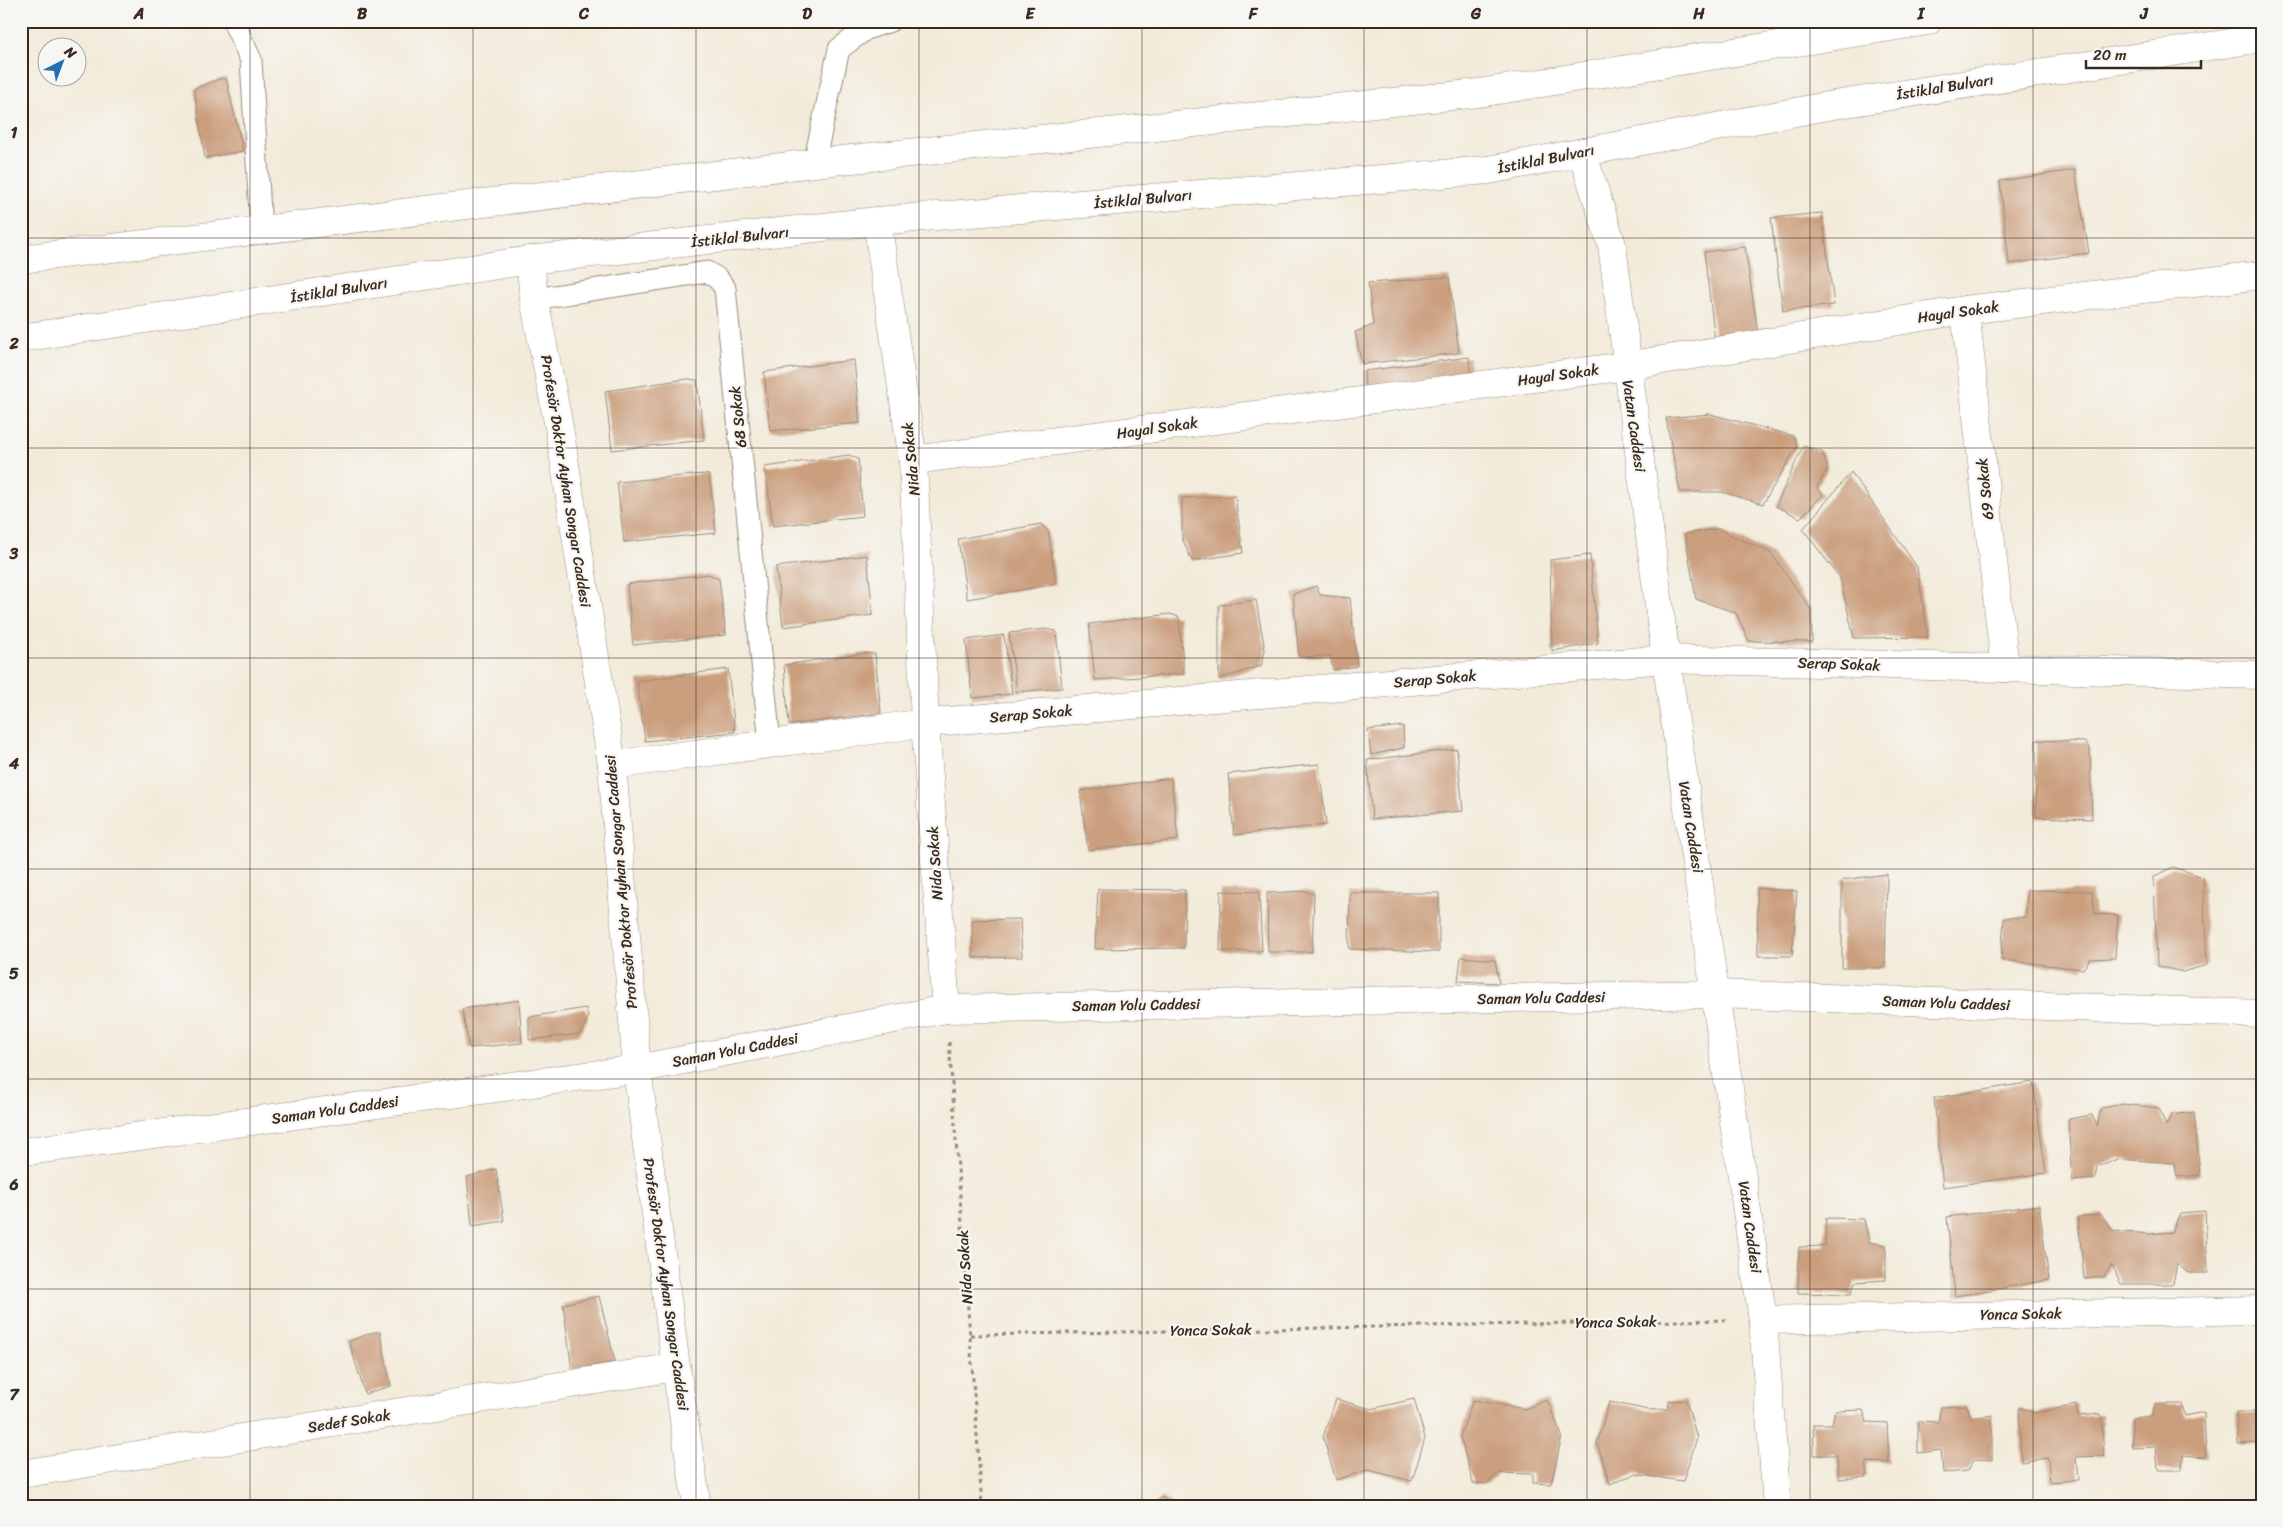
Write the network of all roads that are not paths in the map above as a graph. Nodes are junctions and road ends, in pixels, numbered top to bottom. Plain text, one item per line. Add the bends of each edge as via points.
1 (234, 21) edge
2 (890, 21) edge
3 (1928, 21) edge
4 (2262, 38) edge
5 (1582, 152) junction
6 (814, 163) junction
7 (877, 222) junction
8 (261, 230) junction
9 (21, 259) edge
10 (530, 260) junction
11 (2262, 275) edge
12 (534, 299) junction
13 (1964, 310) junction
14 (21, 338) edge
15 (1626, 366) junction
16 (914, 460) junction
17 (1666, 659) junction
18 (2005, 668) junction
19 (2262, 675) edge
20 (925, 723) junction
21 (770, 744) junction
22 (612, 766) junction
23 (1716, 994) junction
24 (946, 1009) junction
25 (2262, 1014) edge
26 (638, 1069) junction
27 (21, 1152) edge
28 (2262, 1310) edge
29 (1763, 1320) junction
30 (676, 1368) junction
31 (21, 1474) edge
32 (697, 1506) edge
33 (1777, 1506) edge

1 - 8 lane via 251,60
2 - 6 lane via 866,28 839,49
3 - 6 street via 1478,93
4 - 5 street, İstiklal Bulvarı via 1826,106
5 - 7 street, İstiklal Bulvarı via 1489,170
5 - 15 street, Vatan Caddesi via 1612,245
6 - 8 street
7 - 10 street, İstiklal Bulvarı
7 - 16 street, Nida Sokak
8 - 9 street
10 - 12 street, Profesör Doktor Ayhan Songar Caddesi
10 - 14 street, İstiklal Bulvarı
11 - 13 street, Hayal Sokak
12 - 21 lane, 68 Sokak via 707,272 725,288
12 - 22 street, Profesör Doktor Ayhan Songar Caddesi via 559,427
13 - 15 street, Hayal Sokak
13 - 18 street, 69 Sokak
15 - 16 street, Hayal Sokak
15 - 17 street, Vatan Caddesi
16 - 20 street, Nida Sokak
17 - 18 street, Serap Sokak
17 - 20 street, Serap Sokak
17 - 23 street, Vatan Caddesi
18 - 19 street, Serap Sokak
20 - 21 street, Serap Sokak
20 - 24 street, Nida Sokak
21 - 22 street, Serap Sokak
22 - 26 street, Profesör Doktor Ayhan Songar Caddesi
23 - 24 street, Saman Yolu Caddesi
23 - 25 street, Saman Yolu Caddesi
23 - 29 street, Vatan Caddesi
24 - 26 street, Saman Yolu Caddesi
26 - 27 street, Saman Yolu Caddesi
26 - 30 street, Profesör Doktor Ayhan Songar Caddesi
28 - 29 street, Yonca Sokak
29 - 33 street, Vatan Caddesi
30 - 31 street, Sedef Sokak
30 - 32 street, Profesör Doktor Ayhan Songar Caddesi

